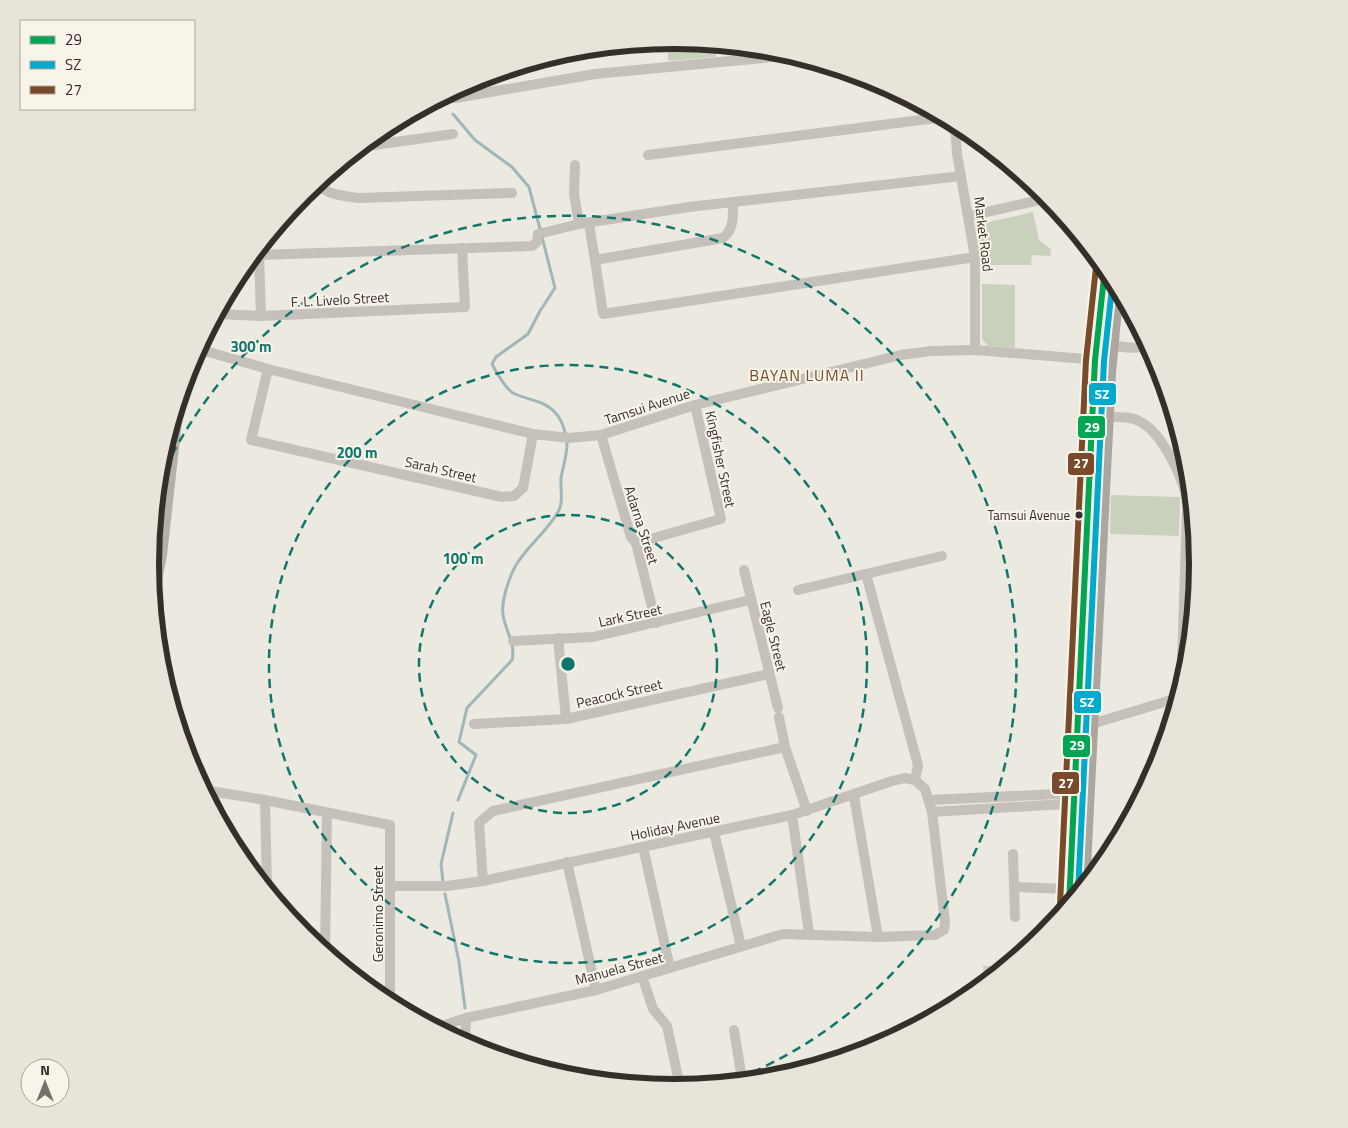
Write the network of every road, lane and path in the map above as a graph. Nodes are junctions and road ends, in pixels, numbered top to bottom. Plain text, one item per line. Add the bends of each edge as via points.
1 (767, 58) edge
2 (455, 98) edge
3 (933, 118) edge
4 (453, 134) dead end
5 (956, 134) edge
6 (375, 145) edge
7 (648, 155) dead end
8 (575, 165) dead end
9 (961, 176) junction
10 (322, 189) edge
11 (512, 193) dead end
12 (1038, 200) edge
13 (733, 204) junction
14 (969, 216) junction
15 (584, 224) junction
16 (462, 248) junction
17 (262, 255) edge
18 (975, 257) junction
19 (259, 259) edge
20 (595, 260) junction
21 (1104, 281) edge
22 (1117, 301) edge
23 (224, 314) edge
24 (262, 316) junction
25 (1096, 343) junction
26 (1117, 345) junction
27 (1141, 348) edge
28 (975, 350) junction
29 (205, 351) edge
30 (1095, 360) junction
31 (1110, 361) junction
32 (268, 369) junction
33 (695, 405) junction
34 (1107, 416) junction
35 (533, 434) junction
36 (601, 435) junction
37 (1183, 483) edge
38 (1187, 516) edge
39 (636, 543) junction
40 (942, 556) dead end
41 (744, 570) dead end
42 (866, 574) junction
43 (798, 590) dead end
44 (750, 600) junction
45 (656, 623) junction
46 (558, 638) junction
47 (513, 641) dead end
48 (1182, 645) edge
49 (769, 674) junction
50 (1171, 700) edge
51 (566, 719) junction
52 (474, 724) dead end
53 (1091, 725) junction
54 (1077, 729) junction
55 (785, 747) junction
56 (915, 780) junction
57 (212, 791) edge
58 (854, 796) junction
59 (1081, 798) junction
60 (265, 800) junction
61 (929, 800) junction
62 (807, 811) junction
63 (932, 812) junction
64 (327, 813) junction
65 (792, 815) junction
66 (714, 832) junction
67 (643, 847) junction
68 (1013, 854) dead end
69 (567, 862) junction
70 (267, 880) edge
71 (483, 881) junction
72 (392, 886) junction
73 (1076, 886) edge
74 (1014, 887) junction
75 (1075, 888) edge
76 (1015, 917) dead end
77 (809, 933) junction
78 (878, 937) junction
79 (325, 943) edge
80 (741, 946) junction
81 (670, 968) junction
82 (642, 976) junction
83 (596, 990) junction
84 (390, 993) edge
85 (466, 1018) junction
86 (444, 1025) edge
87 (734, 1030) dead end
88 (465, 1035) edge
89 (742, 1075) edge
90 (678, 1079) edge

1 - 2 street via 595,74
3 - 7 street
4 - 6 street
5 - 9 street, Market Road
8 - 15 street via 574,194
9 - 13 street
9 - 14 street, Market Road
10 - 11 street via 358,198
12 - 14 street
13 - 15 street via 689,207
13 - 20 street via 732,226 723,238
14 - 18 street, Market Road
15 - 16 street via 538,234 537,242 532,246
15 - 20 street
16 - 17 street
16 - 24 street, F. L. Livelo Street via 465,306
18 - 20 street via 603,314
18 - 28 street, Market Road
19 - 24 street
21 - 25 highway
22 - 26 highway
23 - 24 street, F. L. Livelo Street
25 - 26 street
25 - 30 highway
26 - 27 street via 1127,349
26 - 31 highway
28 - 30 street, Tamsui Avenue
28 - 33 street, Tamsui Avenue via 901,355
29 - 32 street, Tamsui Avenue
30 - 31 street, Tamsui Avenue
30 - 54 highway
31 - 34 highway
32 - 35 street, Tamsui Avenue
32 - 35 street, Sarah Street via 251,440 502,497 514,496 523,488
33 - 36 street, Tamsui Avenue
33 - 39 street, Kingfisher Street via 721,519
34 - 37 street via 1132,418 1150,428
34 - 53 highway
35 - 36 street, Tamsui Avenue via 569,438
36 - 39 street, Adarna Street via 631,537
38 - 48 street
39 - 45 street, Adarna Street
40 - 42 street
41 - 44 street, Eagle Street
42 - 43 street
42 - 56 street via 918,765
44 - 45 street, Lark Street
44 - 49 street, Eagle Street
45 - 46 street, Lark Street via 593,637
46 - 47 street, Lark Street
46 - 51 street
49 - 51 street, Peacock Street
49 - 55 street, Eagle Street
50 - 53 street
51 - 52 street, Peacock Street
53 - 54 street
53 - 59 highway
54 - 59 highway
55 - 62 street, Eagle Street
55 - 71 street via 493,811 479,823
56 - 58 street, Holiday Avenue via 892,781
56 - 61 street via 925,789
57 - 60 street
58 - 62 street, Holiday Avenue
58 - 78 street
59 - 61 street
59 - 63 street
59 - 73 highway
60 - 64 street
60 - 70 street
61 - 63 street
62 - 65 street, Holiday Avenue
63 - 78 street, Manuela Street via 944,930 935,935
64 - 72 street, Geronimo Street via 390,825
64 - 79 street
65 - 66 street, Holiday Avenue
65 - 77 street
66 - 67 street, Holiday Avenue
66 - 80 street
67 - 69 street, Holiday Avenue
67 - 81 street
68 - 74 street
69 - 71 street, Holiday Avenue
69 - 83 street
71 - 72 street, Holiday Avenue via 447,886
72 - 84 street, Geronimo Street
74 - 75 street
74 - 76 street
77 - 78 street, Manuela Street
77 - 80 street, Manuela Street via 783,934
80 - 81 street, Manuela Street
81 - 82 street, Manuela Street
82 - 83 street, Manuela Street
82 - 90 street via 653,1008 667,1026
83 - 85 street, Manuela Street
85 - 86 street, Manuela Street
85 - 88 street
87 - 89 street

